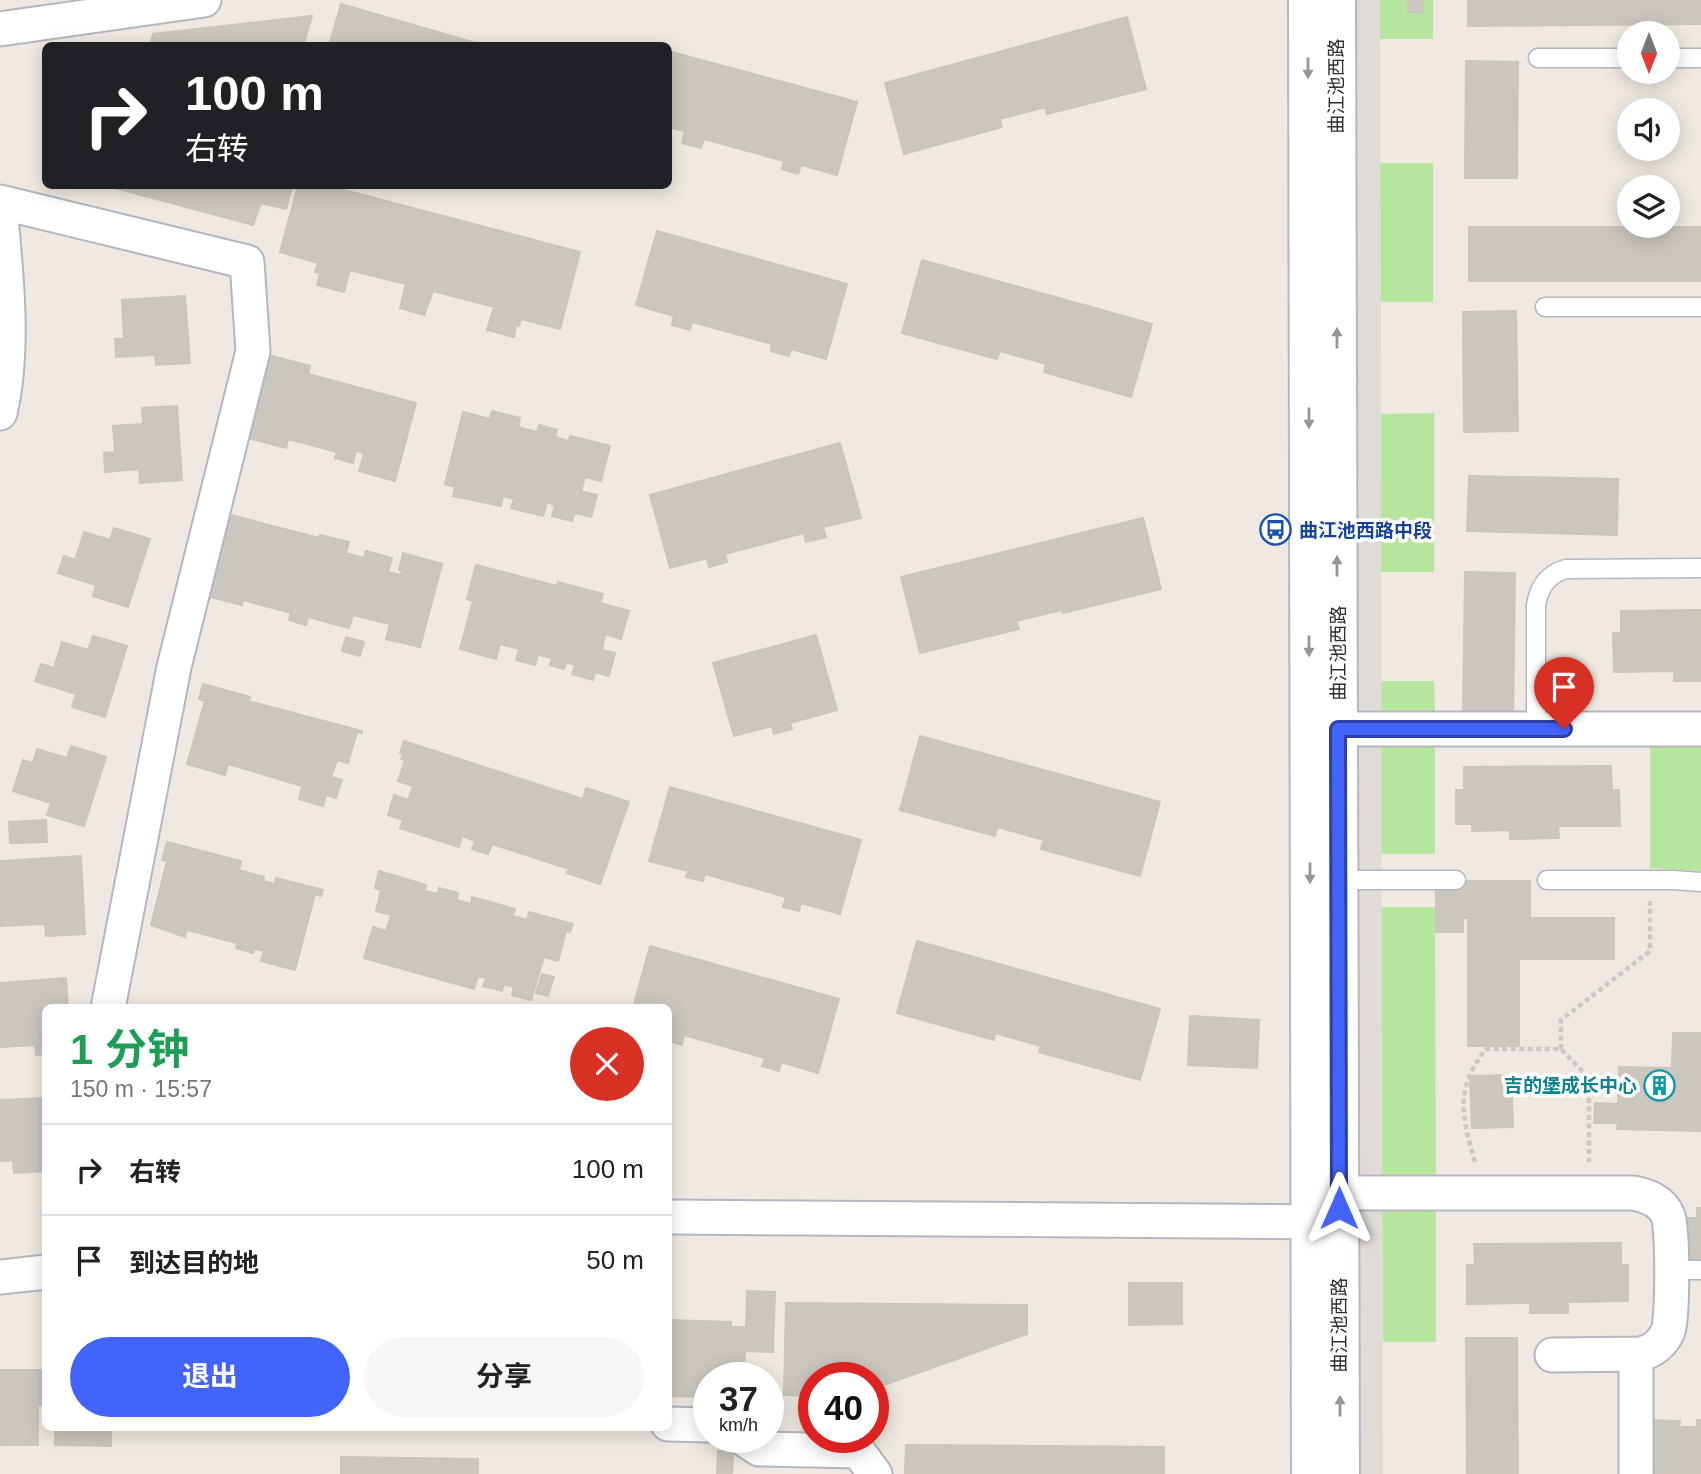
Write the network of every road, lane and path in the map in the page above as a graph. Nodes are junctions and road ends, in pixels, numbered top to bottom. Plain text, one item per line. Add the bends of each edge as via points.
1 (204, 0) edge
2 (1308, 0) edge
3 (1336, 0) edge
4 (0, 29) edge
5 (1538, 58) dead end
6 (1617, 58) edge
7 (1680, 58) edge
8 (1701, 58) edge
9 (0, 205) edge
10 (1545, 307) dead end
11 (1701, 307) edge
12 (0, 413) edge
13 (1701, 568) edge
14 (1338, 729) junction
15 (1536, 729) junction
16 (1701, 729) edge
17 (1338, 880) junction
18 (1456, 880) dead end
19 (1546, 880) dead end
20 (1650, 880) junction
21 (1701, 882) edge
22 (109, 1004) edge
23 (1561, 1049) junction
24 (1486, 1193) junction
25 (1589, 1193) junction
26 (1330, 1212) junction
27 (672, 1217) edge
28 (1686, 1270) edge
29 (42, 1272) edge
30 (0, 1277) edge
31 (1552, 1355) dead end
32 (1636, 1355) junction
33 (672, 1424) edge
34 (693, 1424) edge
35 (784, 1449) edge
36 (875, 1474) edge
37 (1311, 1474) edge
38 (1340, 1474) edge
39 (1636, 1474) edge

1 - 4 street
2 -> 26 street, 曲江池西路
14 -> 3 street, 曲江池西路
5 - 6 lane
7 - 8 lane
9 - 12 street via 8,289 5,393
9 - 22 street via 247,262 253,351 174,667
10 - 11 lane
13 - 15 lane via 1574,569 1547,579 1536,606
14 - 15 street
14 - 17 street, 曲江池西路
15 - 16 street
17 - 18 lane
17 - 26 street, 曲江池西路
19 - 20 lane
20 - 21 lane
20 - 23 path via 1650,951 1561,1020
23 - 24 path via 1486,1049 1470,1072 1464,1111
23 - 25 path via 1589,1078
24 - 25 street
24 - 26 street
25 - 28 street via 1633,1193 1660,1204
26 - 27 street
26 - 37 street, 曲江池西路
38 -> 26 street, 曲江池西路
28 - 32 street via 1668,1333 1654,1349
29 - 30 street
31 - 32 street
32 - 39 street
33 - 34 street
35 - 36 street via 858,1451

